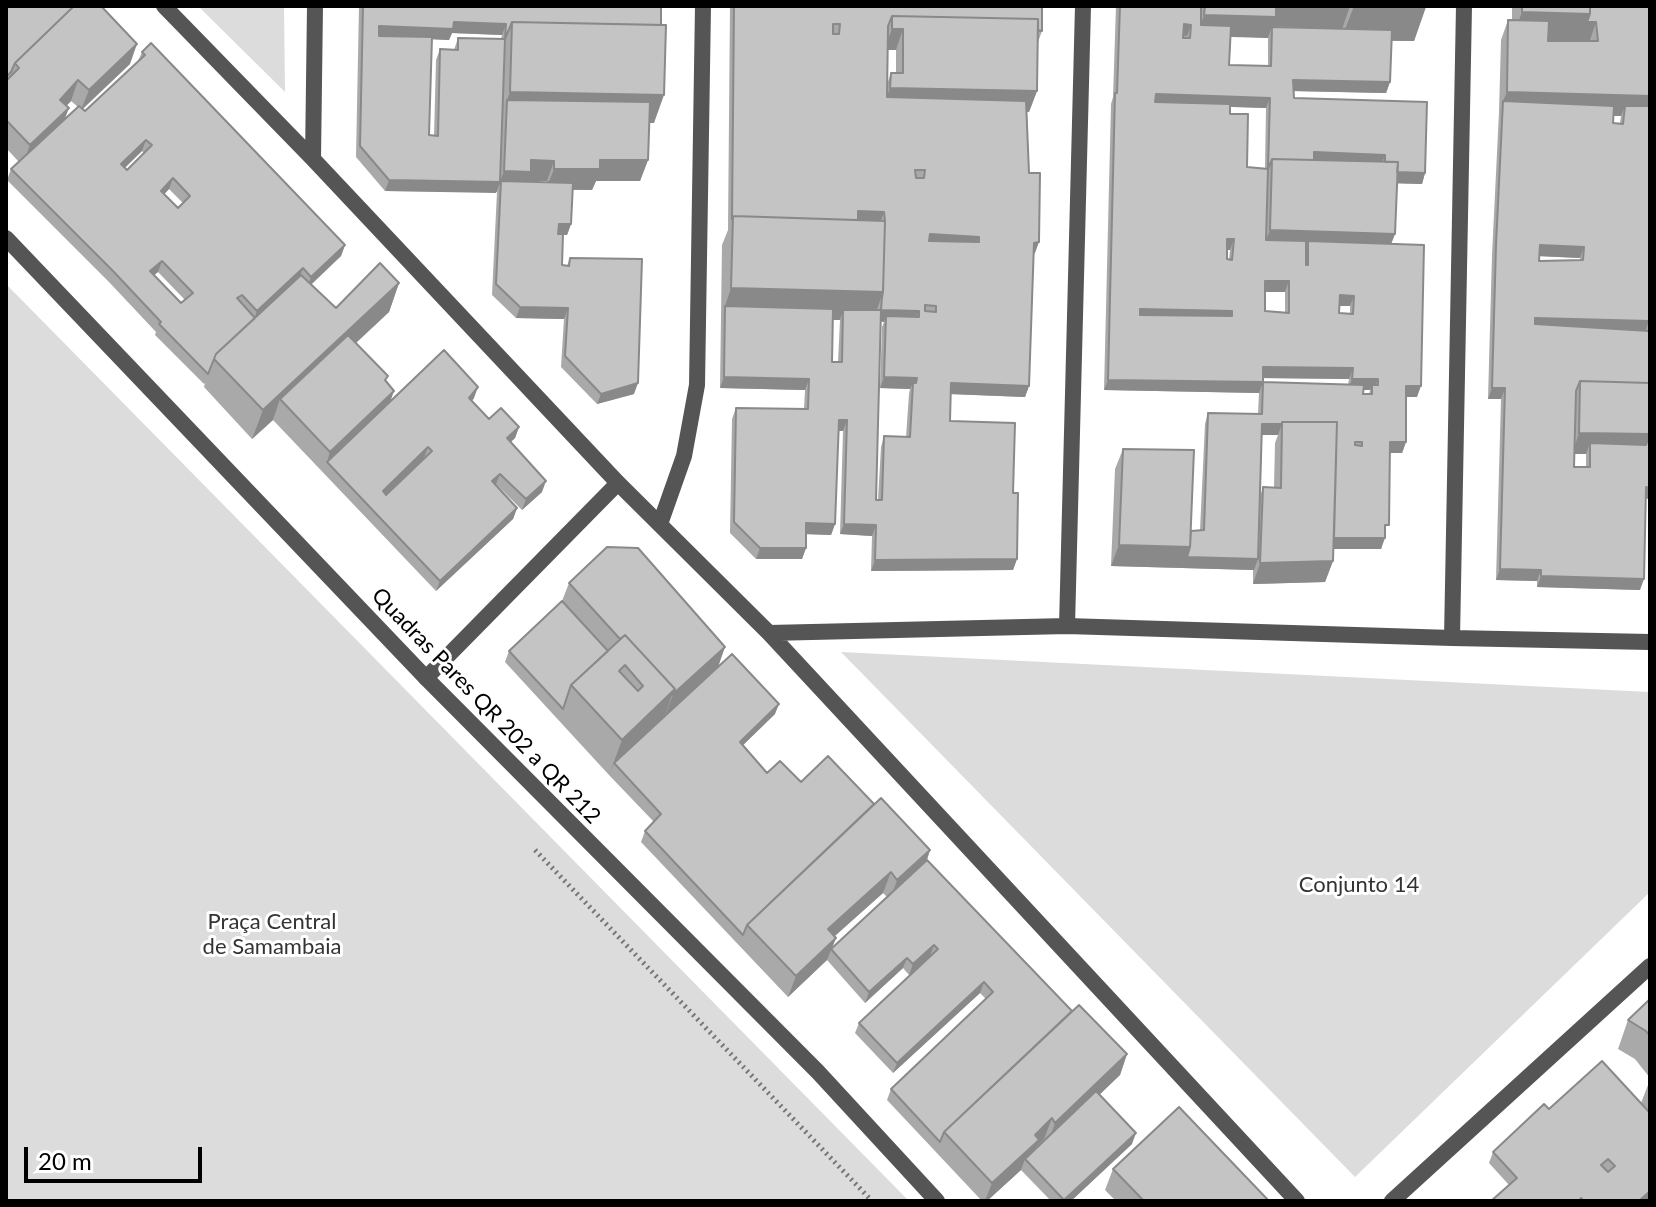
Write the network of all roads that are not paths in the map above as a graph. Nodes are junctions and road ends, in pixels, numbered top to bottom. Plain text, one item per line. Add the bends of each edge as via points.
1 (164, 6) edge
2 (315, 6) edge
3 (703, 6) edge
4 (1083, 6) edge
5 (1464, 6) edge
6 (313, 159) junction
7 (6, 238) edge
8 (618, 483) junction
9 (660, 524) junction
10 (1067, 626) junction
11 (769, 633) junction
12 (1452, 638) junction
13 (1650, 642) edge
14 (426, 678) junction
15 (1650, 966) edge
16 (937, 1201) edge
17 (1297, 1201) edge
18 (1392, 1201) edge

1 - 6 street
2 - 6 street
3 - 9 street via 697,385 684,456
4 - 10 street
5 - 12 street
6 - 8 street
7 - 14 street, Quadras Pares QR 202 a QR 212
8 - 9 street
8 - 14 street
9 - 11 street
10 - 11 street
10 - 12 street
11 - 17 street
12 - 13 street
14 - 16 street, Quadras Pares QR 202 a QR 212 via 818,1072
15 - 18 street

